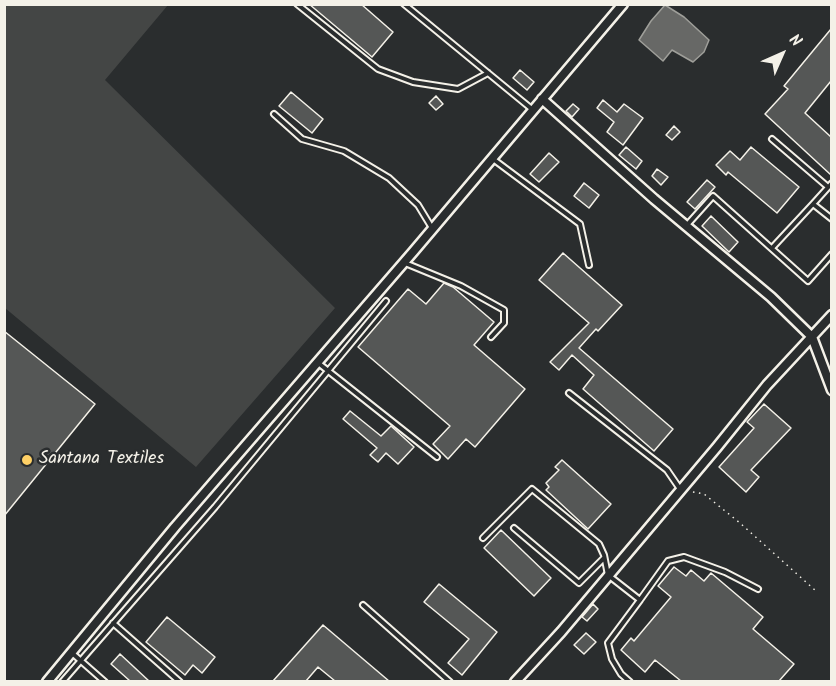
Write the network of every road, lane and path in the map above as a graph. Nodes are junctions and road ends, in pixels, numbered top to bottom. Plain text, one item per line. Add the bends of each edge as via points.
1 (297, 4) edge
2 (404, 4) edge
3 (622, 4) edge
4 (488, 73) junction
5 (542, 99) junction
6 (533, 110) junction
7 (274, 114) dead end
8 (772, 139) dead end
9 (492, 159) junction
10 (830, 185) edge
11 (813, 204) junction
12 (831, 219) edge
13 (686, 226) junction
14 (433, 229) junction
15 (772, 249) junction
16 (831, 254) edge
17 (404, 262) junction
18 (588, 265) dead end
19 (386, 302) dead end
20 (831, 315) edge
21 (491, 337) dead end
22 (812, 337) junction
23 (316, 361) junction
24 (328, 371) junction
25 (831, 390) edge
26 (569, 393) dead end
27 (437, 457) dead end
28 (681, 490) junction
29 (514, 528) dead end
30 (483, 538) dead end
31 (604, 558) junction
32 (608, 575) junction
33 (758, 589) dead end
34 (816, 591) dead end
35 (640, 600) junction
36 (363, 605) dead end
37 (113, 623) junction
38 (72, 653) junction
39 (80, 660) junction
40 (47, 681) edge
41 (62, 681) edge
42 (105, 681) edge
43 (180, 681) edge
44 (450, 681) edge
45 (515, 681) edge
46 (630, 681) edge

1 - 4 lane via 378,69 413,82 458,88
2 - 4 lane
3 - 5 street
4 - 6 lane
5 - 6 street
5 - 13 street
6 - 9 street
7 - 14 lane via 302,139 344,151 389,178 418,205
8 - 10 lane
9 - 14 street
9 - 18 lane via 580,224
10 - 11 lane
11 - 12 lane
11 - 15 lane
13 - 15 lane via 712,196
13 - 22 street
14 - 17 street
15 - 16 lane via 808,280
17 - 21 lane via 461,286 504,310 504,323
17 - 23 street
19 - 24 lane
20 - 22 street
22 - 25 street
22 - 28 street
23 - 24 lane
23 - 38 street
24 - 27 lane
24 - 37 lane
26 - 28 lane via 667,470
28 - 32 street
28 - 34 path via 704,494
29 - 31 lane via 579,583
30 - 31 lane via 532,489 598,544
31 - 32 lane
32 - 35 lane
32 - 45 street
33 - 35 lane via 684,557 668,561
35 - 46 lane via 608,643 612,659
36 - 44 lane
37 - 39 lane
37 - 43 lane
38 - 39 lane
38 - 40 street
39 - 41 lane
39 - 42 lane

